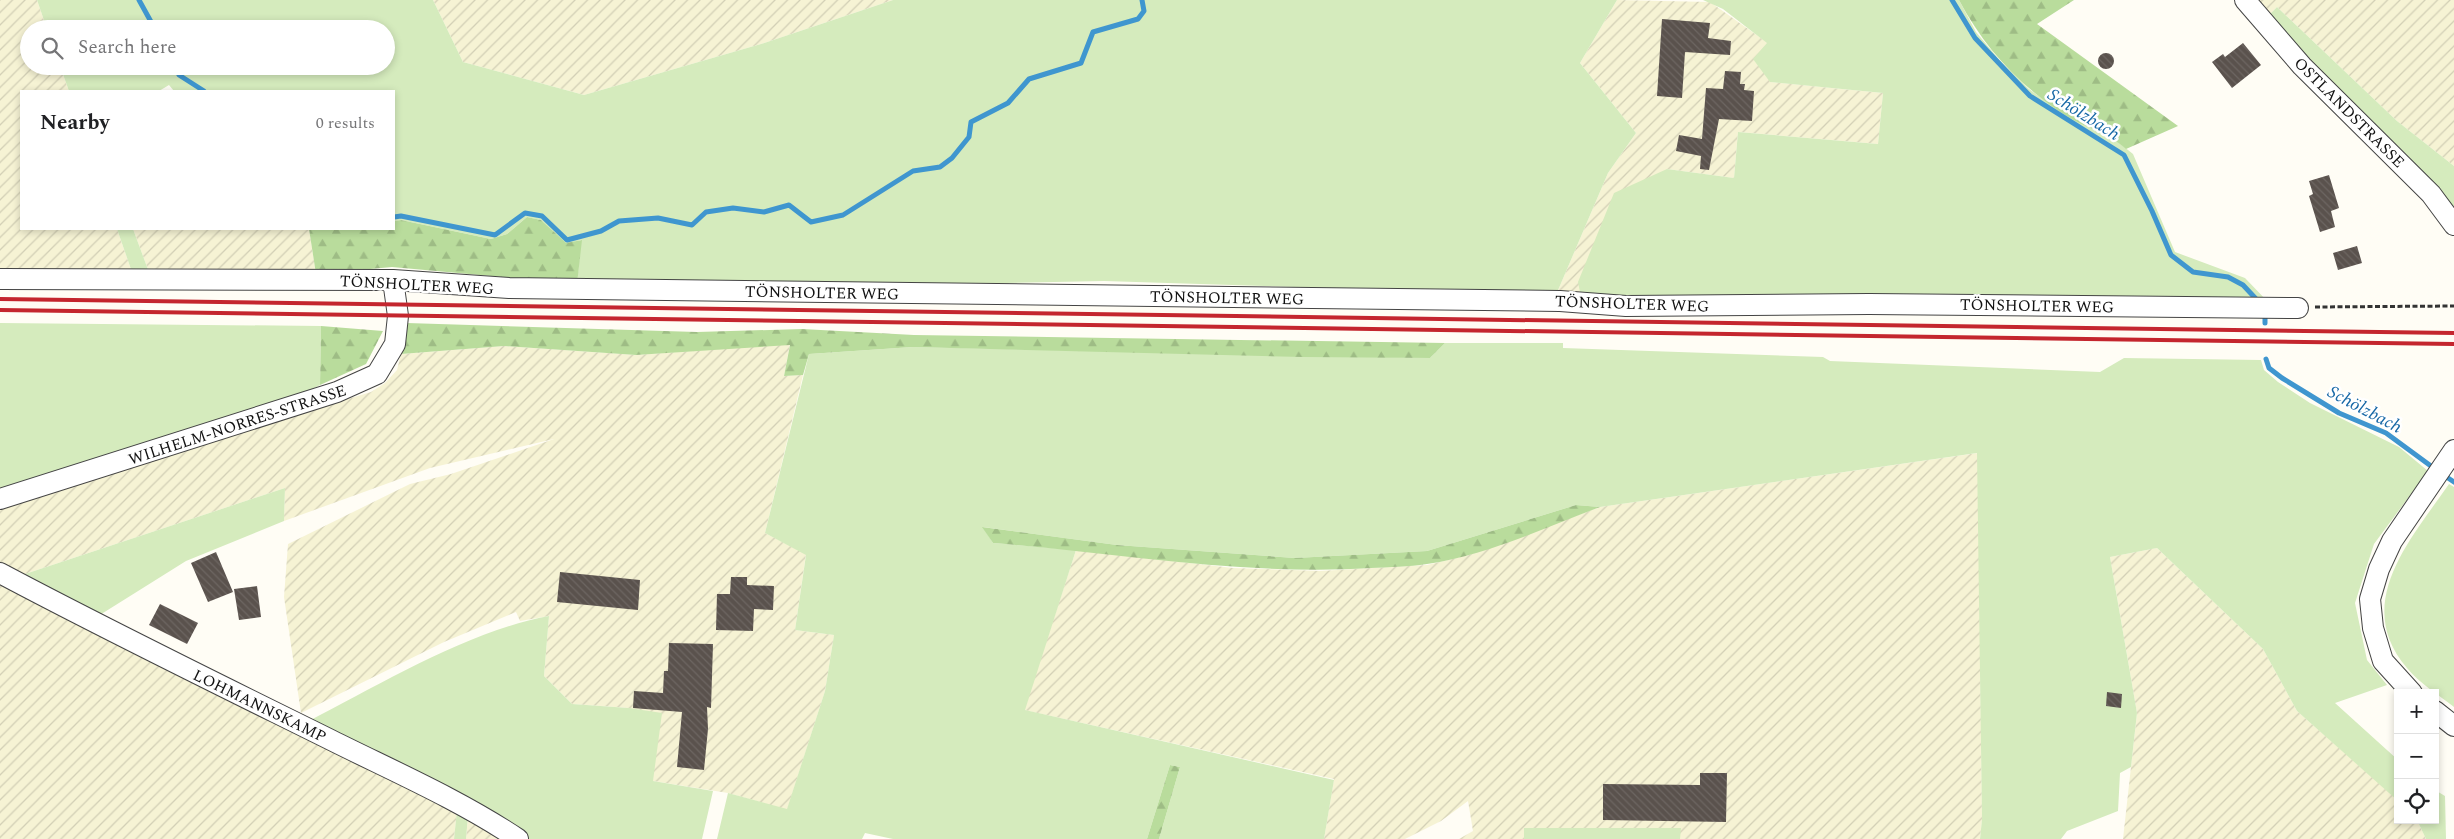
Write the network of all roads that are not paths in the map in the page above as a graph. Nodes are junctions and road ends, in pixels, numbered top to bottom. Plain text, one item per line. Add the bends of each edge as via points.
1 (2245, 0) edge
2 (2454, 225) edge
3 (0, 279) edge
4 (393, 280) junction
5 (2298, 308) road end
6 (2451, 455) edge
7 (0, 499) edge
8 (0, 573) edge
9 (2408, 689) edge
10 (2439, 714) edge
11 (2454, 726) edge
12 (518, 839) edge

1 - 2 street, OSTLANDSTRASSE via 2302,66 2431,194
3 - 4 street, TÖNSHOLTER WEG
4 - 5 street, TÖNSHOLTER WEG via 509,288 1560,301 1626,306 1869,304
4 - 7 street, WILHELM-NORRES-STRASSE via 398,316 395,344 377,374 337,392
6 - 9 street via 2392,541 2370,600 2373,628 2383,661
8 - 12 street, LOHMANNSKAMP via 496,824
10 - 11 street

